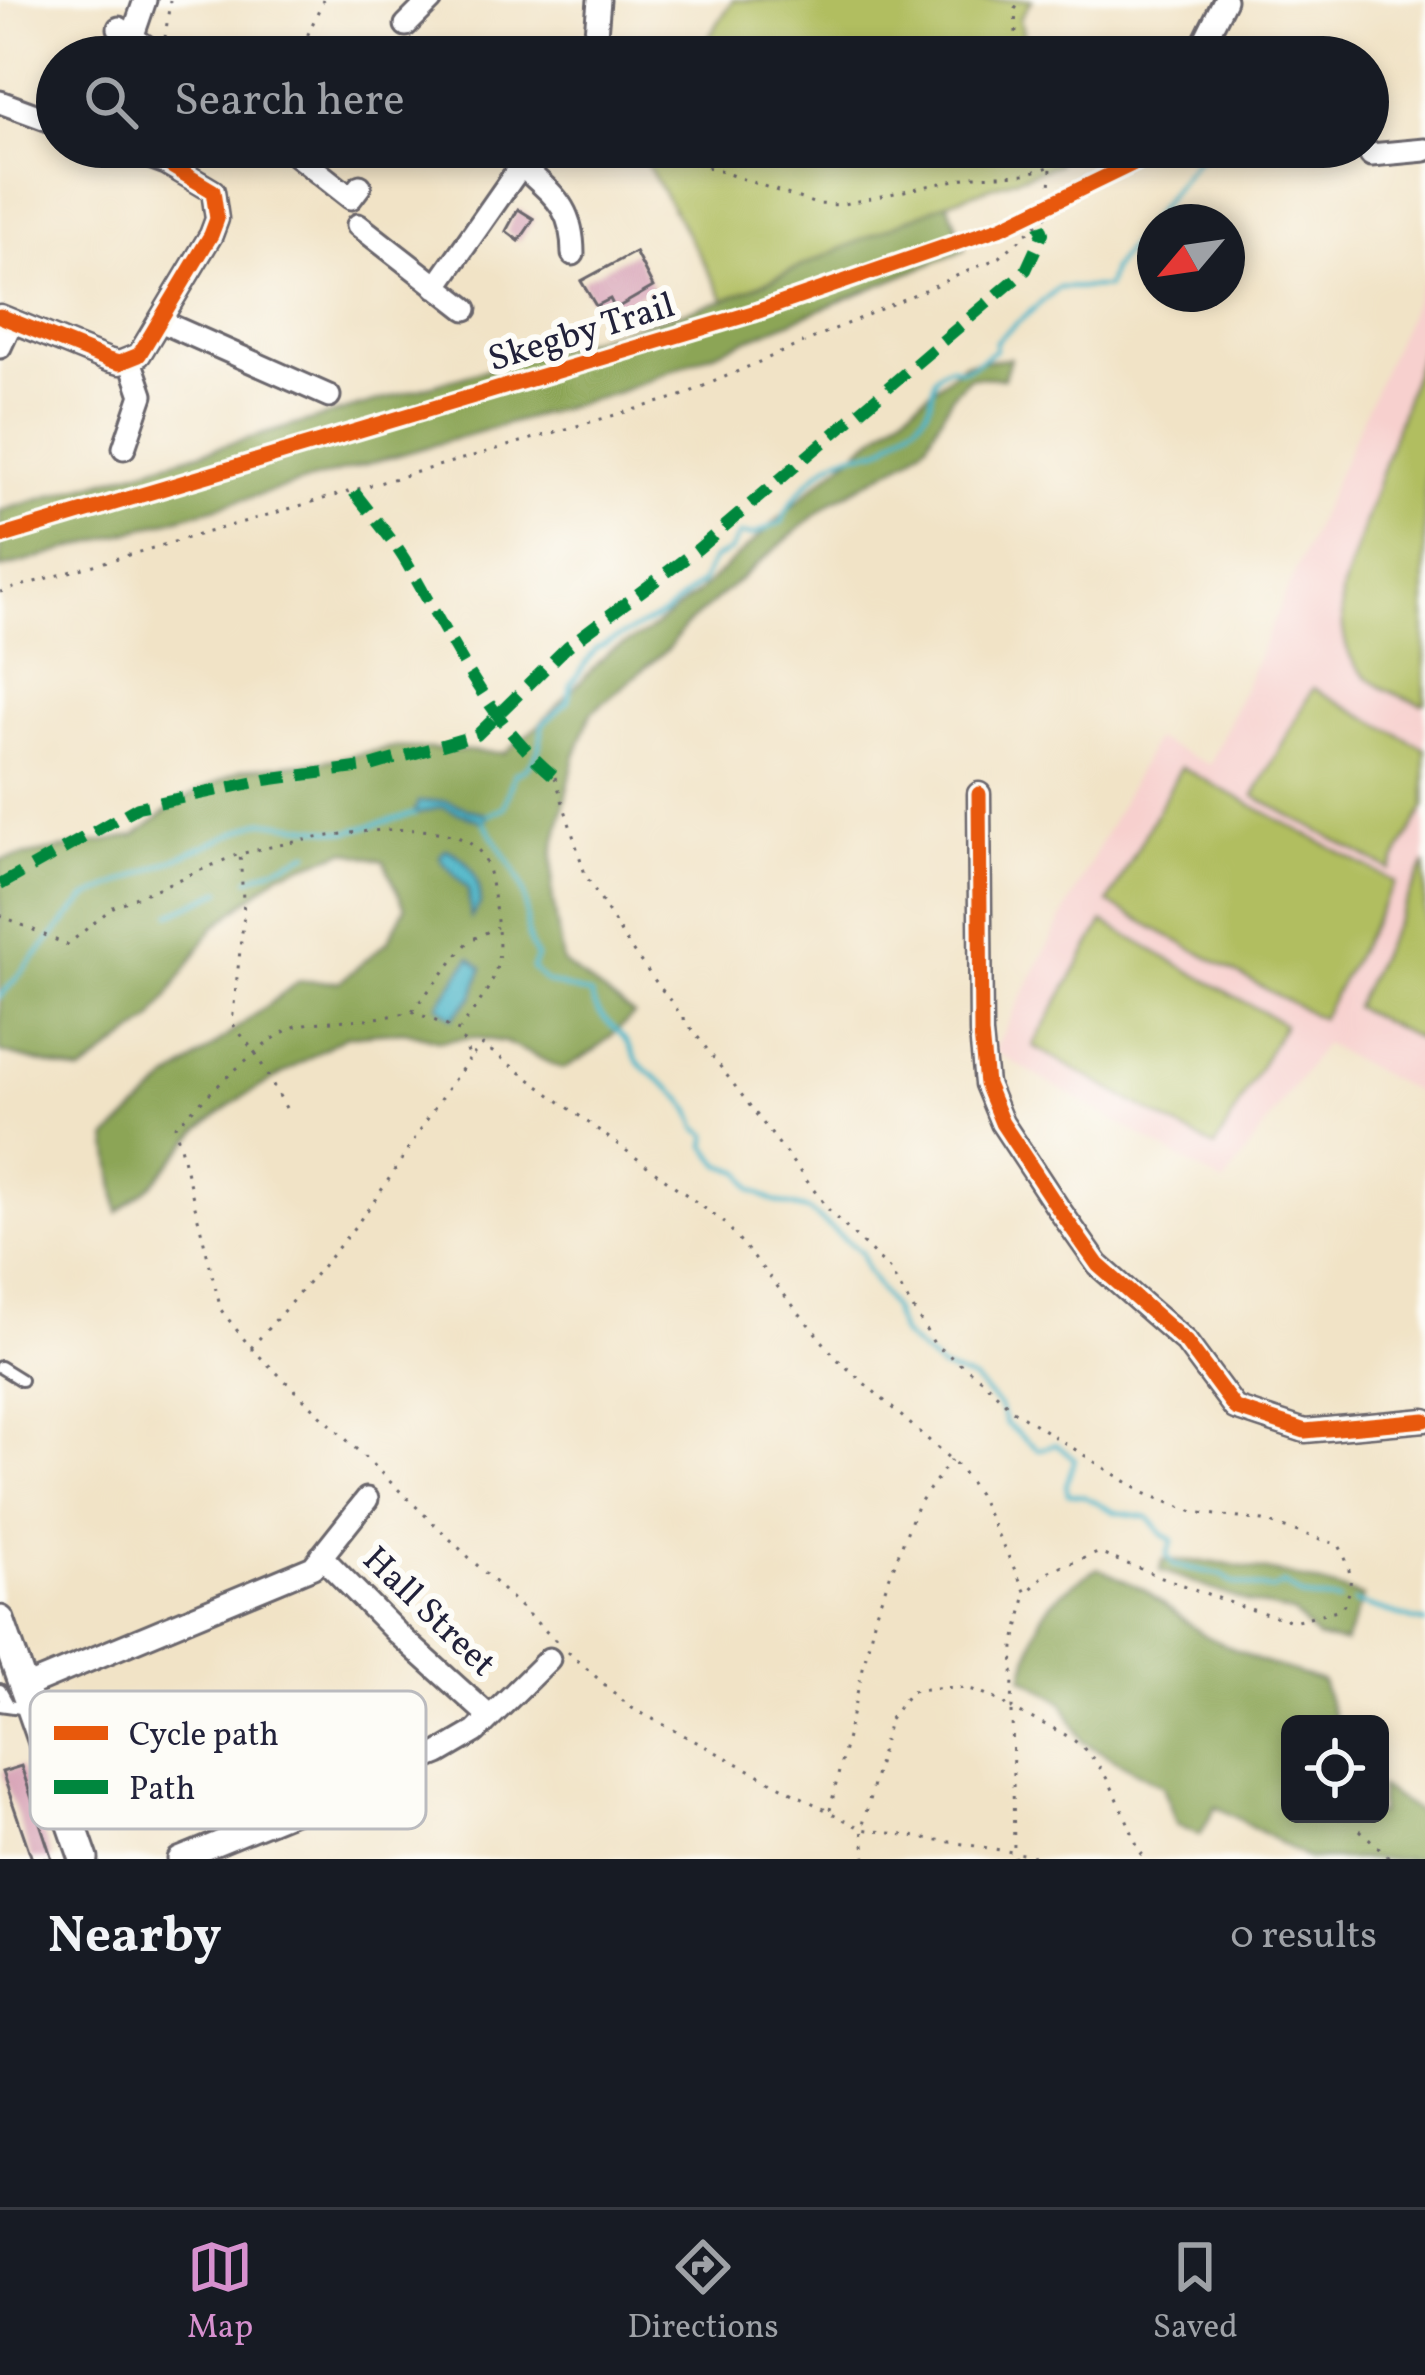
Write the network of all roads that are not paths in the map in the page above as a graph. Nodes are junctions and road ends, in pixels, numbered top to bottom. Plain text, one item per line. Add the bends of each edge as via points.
1 (145, 0) edge
2 (599, 0) edge
3 (1225, 0) edge
4 (134, 36) edge
5 (596, 36) edge
6 (1207, 36) edge
7 (0, 101) edge
8 (36, 115) edge
9 (1425, 150) edge
10 (1389, 153) edge
11 (174, 168) edge
12 (313, 168) edge
13 (520, 168) edge
14 (537, 168) edge
15 (360, 186) dead end
16 (358, 225) dead end
17 (579, 244) dead end
18 (436, 287) junction
19 (466, 309) dead end
20 (6, 318) edge
21 (160, 321) junction
22 (0, 347) edge
23 (130, 360) junction
24 (329, 396) dead end
25 (124, 448) dead end
26 (979, 794) dead end
27 (0, 1367) edge
28 (21, 1380) dead end
29 (1425, 1420) edge
30 (367, 1499) dead end
31 (322, 1556) junction
32 (0, 1620) edge
33 (550, 1659) dead end
34 (33, 1691) edge
35 (13, 1700) edge
36 (490, 1717) junction
37 (30, 1738) edge
38 (426, 1760) edge
39 (71, 1829) edge
40 (253, 1829) edge
41 (84, 1859) edge
42 (178, 1859) edge

1 - 4 street via 126,33
2 - 5 street
3 - 6 street
7 - 8 street
9 - 10 street
11 - 21 street via 213,191 217,219
12 - 15 street via 351,198
13 - 18 street
14 - 17 street
16 - 18 street
18 - 19 street
20 - 22 street
20 - 23 street via 108,360
21 - 23 street
21 - 24 street
23 - 25 street via 142,395
26 - 29 street via 986,1084 1058,1208 1099,1264 1186,1342 1234,1408 1305,1431
27 - 28 lane
30 - 31 street
31 - 34 street via 313,1567
31 - 36 street, Hall Street
32 - 35 main road
33 - 36 street
35 - 37 main road
36 - 38 street
39 - 41 main road
40 - 42 street

